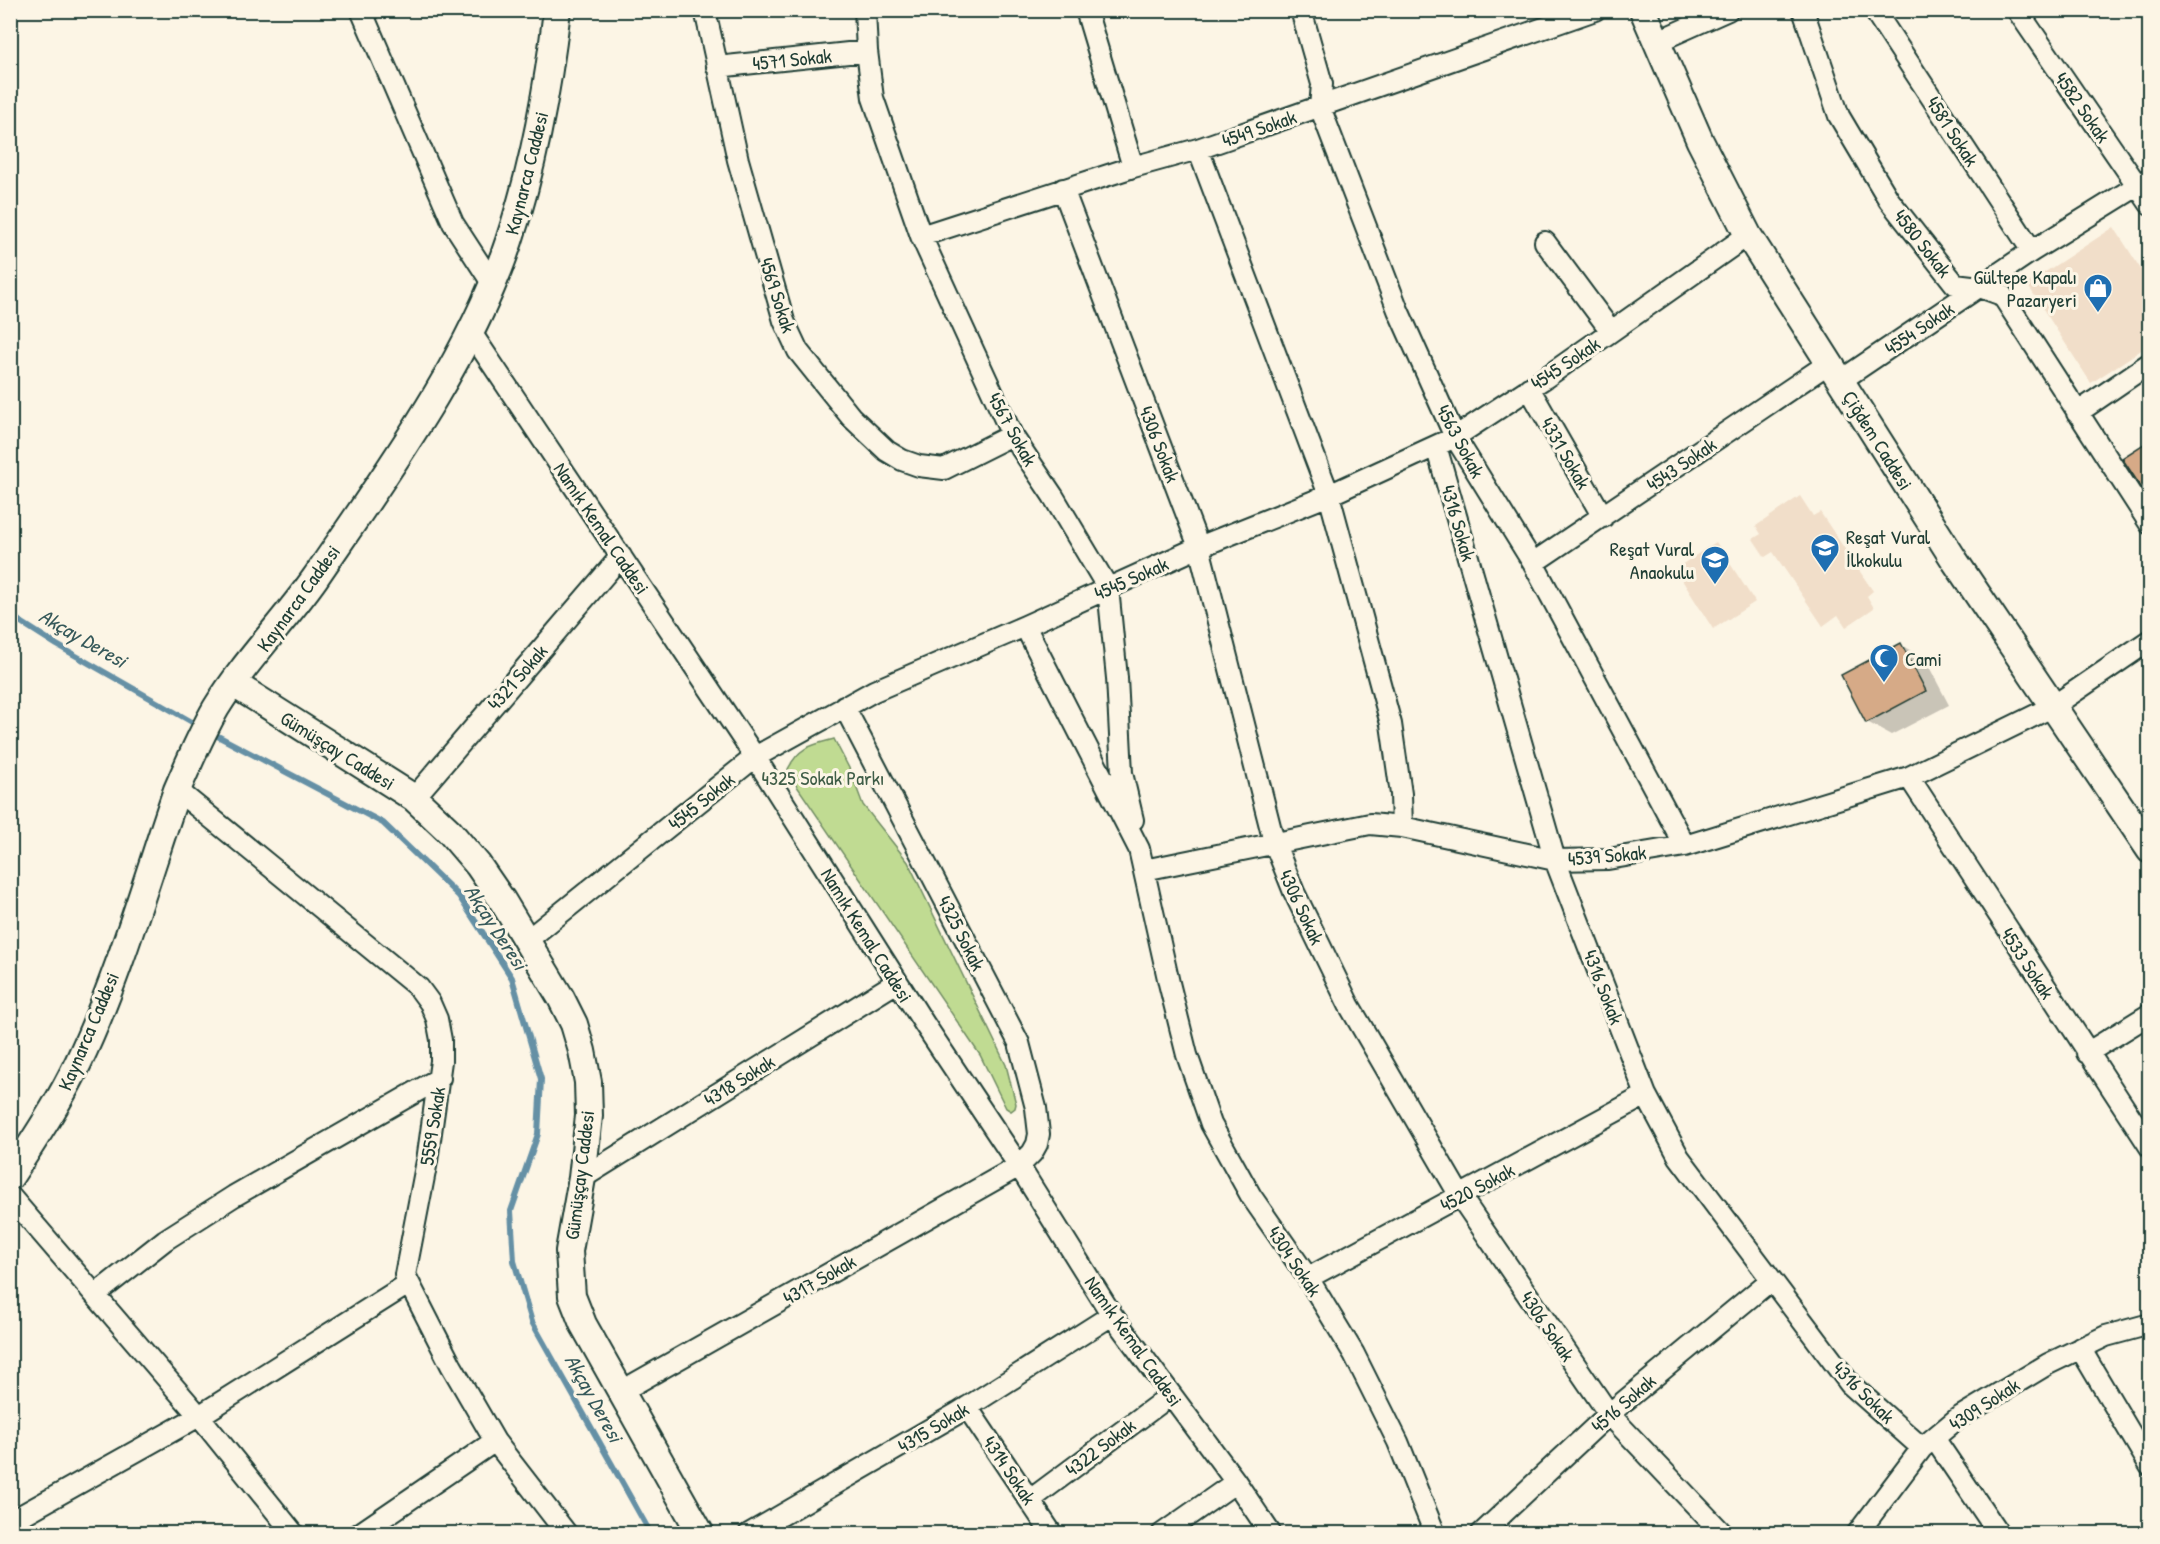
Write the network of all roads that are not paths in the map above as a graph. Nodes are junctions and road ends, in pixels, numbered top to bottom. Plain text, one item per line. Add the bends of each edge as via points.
1 (361, 10) edge
2 (557, 10) edge
3 (705, 10) edge
4 (865, 10) edge
5 (1086, 10) edge
6 (1301, 10) edge
7 (1595, 10) edge
8 (1643, 10) edge
9 (1728, 10) edge
10 (1803, 10) edge
11 (1874, 10) edge
12 (2017, 10) edge
13 (1656, 42) junction
14 (867, 51) junction
15 (717, 67) junction
16 (1320, 106) junction
17 (1198, 149) junction
18 (1133, 167) junction
19 (2143, 182) edge
20 (1063, 189) junction
21 (2150, 204) edge
22 (1748, 235) junction
23 (921, 236) junction
24 (1545, 242) dead end
25 (2031, 251) junction
26 (492, 283) junction
27 (1980, 287) junction
28 (1611, 331) junction
29 (470, 332) junction
30 (2150, 363) edge
31 (1835, 372) junction
32 (1528, 388) junction
33 (2077, 413) junction
34 (1012, 435) junction
35 (1455, 437) junction
36 (1436, 446) junction
37 (1329, 495) junction
38 (1603, 517) junction
39 (2150, 524) edge
40 (1199, 547) junction
41 (621, 556) junction
42 (1533, 563) junction
43 (1108, 588) junction
44 (1025, 626) junction
45 (2150, 640) edge
46 (234, 684) junction
47 (844, 706) junction
48 (2052, 707) junction
49 (755, 757) junction
50 (1909, 777) junction
51 (177, 790) junction
52 (414, 798) junction
53 (1402, 827) junction
54 (1274, 842) junction
55 (1685, 846) junction
56 (1139, 849) junction
57 (2150, 850) edge
58 (1555, 860) junction
59 (1144, 870) junction
60 (526, 941) junction
61 (897, 982) junction
62 (2150, 1014) edge
63 (2087, 1053) junction
64 (440, 1078) junction
65 (1646, 1095) junction
66 (2150, 1148) edge
67 (1019, 1166) junction
68 (10, 1177) edge
69 (582, 1178) junction
70 (10, 1196) edge
71 (1460, 1196) junction
72 (1308, 1278) junction
73 (1771, 1280) junction
74 (408, 1284) junction
75 (95, 1295) junction
76 (1112, 1315) junction
77 (2150, 1324) edge
78 (2080, 1348) junction
79 (620, 1392) junction
80 (1171, 1395) junction
81 (967, 1407) junction
82 (1609, 1414) junction
83 (200, 1416) junction
84 (495, 1441) junction
85 (1928, 1443) junction
86 (2150, 1466) edge
87 (1236, 1482) junction
88 (1030, 1500) junction
89 (12, 1519) edge
90 (294, 1533) edge
91 (359, 1533) edge
92 (567, 1533) edge
93 (701, 1533) edge
94 (749, 1533) edge
95 (1052, 1533) edge
96 (1162, 1533) edge
97 (1271, 1533) edge
98 (1436, 1533) edge
99 (1481, 1533) edge
100 (1723, 1533) edge
101 (1857, 1533) edge
102 (1999, 1533) edge

1 - 26 street via 453,223
2 - 26 street, Kaynarca Caddesi via 533,155 508,243
3 - 15 street, 4569 Sokak
4 - 14 street, 4567 Sokak
5 - 18 street
6 - 16 street, 4563 Sokak via 1322,84
7 - 16 street, 4549 Sokak
8 - 13 street, Çiğdem Caddesi
9 - 13 street
10 - 27 street, 4580 Sokak via 1839,116 1889,200 1955,284
11 - 25 street, 4581 Sokak
12 - 19 street, 4582 Sokak
13 - 22 street, Çiğdem Caddesi
14 - 15 street, 4571 Sokak
14 - 23 street, 4567 Sokak via 873,98
15 - 34 street, 4569 Sokak via 738,160 784,321 798,351 817,375 851,417 887,451 919,466 944,469
16 - 17 street, 4549 Sokak
16 - 35 street, 4563 Sokak via 1398,310
17 - 18 street, 4549 Sokak
17 - 37 street
18 - 20 street, 4549 Sokak
19 - 21 street, 4582 Sokak
19 - 25 street, 4554 Sokak
20 - 23 street, 4549 Sokak
20 - 40 street, 4306 Sokak
22 - 28 street, 4545 Sokak
22 - 31 street, Çiğdem Caddesi
23 - 34 street, 4567 Sokak
24 - 28 street
25 - 27 street, 4554 Sokak
26 - 29 street, Kaynarca Caddesi
27 - 31 street, 4554 Sokak
27 - 33 street, 4580 Sokak via 2002,295
28 - 32 street, 4545 Sokak
29 - 41 street, Namık Kemal Caddesi
29 - 46 street, Kaynarca Caddesi via 398,456 310,584
30 - 33 street
31 - 38 street, 4543 Sokak
31 - 48 street, Çiğdem Caddesi
32 - 35 street, 4545 Sokak
32 - 38 street, 4331 Sokak
33 - 39 street, 4580 Sokak
34 - 43 street, 4567 Sokak
35 - 36 street, 4545 Sokak
35 - 42 street, 4563 Sokak
36 - 37 street, 4545 Sokak
36 - 58 street, 4316 Sokak
37 - 40 street, 4545 Sokak
37 - 53 street via 1391,724
38 - 42 street, 4543 Sokak
40 - 43 street, 4545 Sokak
40 - 54 street, 4306 Sokak
41 - 49 street, Namık Kemal Caddesi
41 - 52 street, 4321 Sokak
42 - 55 street, 4563 Sokak
43 - 44 street, 4545 Sokak
43 - 56 street, 4567 Sokak via 1122,773
44 - 47 street, 4545 Sokak
44 - 56 street
45 - 48 street, 4539 Sokak
46 - 51 street, Kaynarca Caddesi via 217,707
46 - 52 street, Gümüşçay Caddesi
47 - 49 street, 4545 Sokak
47 - 67 street, 4325 Sokak via 1019,1043 1034,1097 1039,1134 1032,1153
48 - 50 street, 4539 Sokak
48 - 57 street, Çiğdem Caddesi
49 - 60 street, 4545 Sokak
49 - 61 street, Namık Kemal Caddesi
50 - 55 street, 4539 Sokak
50 - 63 street, 4533 Sokak
51 - 64 street, 5559 Sokak via 419,987 437,1019
51 - 68 street, Kaynarca Caddesi via 89,1038 63,1091
52 - 60 street, Gümüşçay Caddesi via 478,865
53 - 54 street, 4539 Sokak via 1370,824
53 - 58 street, 4539 Sokak
54 - 59 street, 4539 Sokak
54 - 71 street, 4306 Sokak via 1349,1005
55 - 58 street, 4539 Sokak via 1608,859
56 - 59 street, 4304 Sokak
58 - 65 street, 4316 Sokak
59 - 72 street, 4304 Sokak via 1187,1055 1210,1124 1251,1196
60 - 69 street, Gümüşçay Caddesi via 561,998 582,1051 589,1116
61 - 67 street, Namık Kemal Caddesi
61 - 69 street, 4318 Sokak
62 - 63 street
63 - 66 street, 4533 Sokak
64 - 74 street, 5559 Sokak via 406,1263
64 - 75 street via 234,1196 165,1240
65 - 71 street, 4520 Sokak
65 - 73 street, 4316 Sokak via 1679,1157
67 - 76 street, Namık Kemal Caddesi
67 - 79 street, 4317 Sokak
69 - 79 street, Gümüşçay Caddesi via 569,1251 572,1296
70 - 75 street
71 - 72 street, 4520 Sokak
71 - 82 street, 4306 Sokak
72 - 98 street, 4304 Sokak via 1364,1373
73 - 82 street, 4516 Sokak
73 - 85 street, 4316 Sokak via 1850,1384
74 - 83 street
74 - 84 street, 5559 Sokak
75 - 83 street
76 - 80 street, Namık Kemal Caddesi
76 - 81 street, 4315 Sokak
77 - 78 street, 4309 Sokak
78 - 85 street, 4309 Sokak via 1958,1418
78 - 86 street
79 - 93 street, Gümüşçay Caddesi
80 - 87 street, Namık Kemal Caddesi
80 - 88 street, 4322 Sokak
81 - 88 street, 4314 Sokak
81 - 94 street, 4315 Sokak
82 - 99 street, 4516 Sokak
82 - 100 street, 4306 Sokak
83 - 89 street
83 - 90 street
84 - 91 street
84 - 92 street, 5559 Sokak
85 - 101 street, 4309 Sokak
85 - 102 street, 4316 Sokak
87 - 96 street
87 - 97 street, Namık Kemal Caddesi
88 - 95 street, 4314 Sokak

